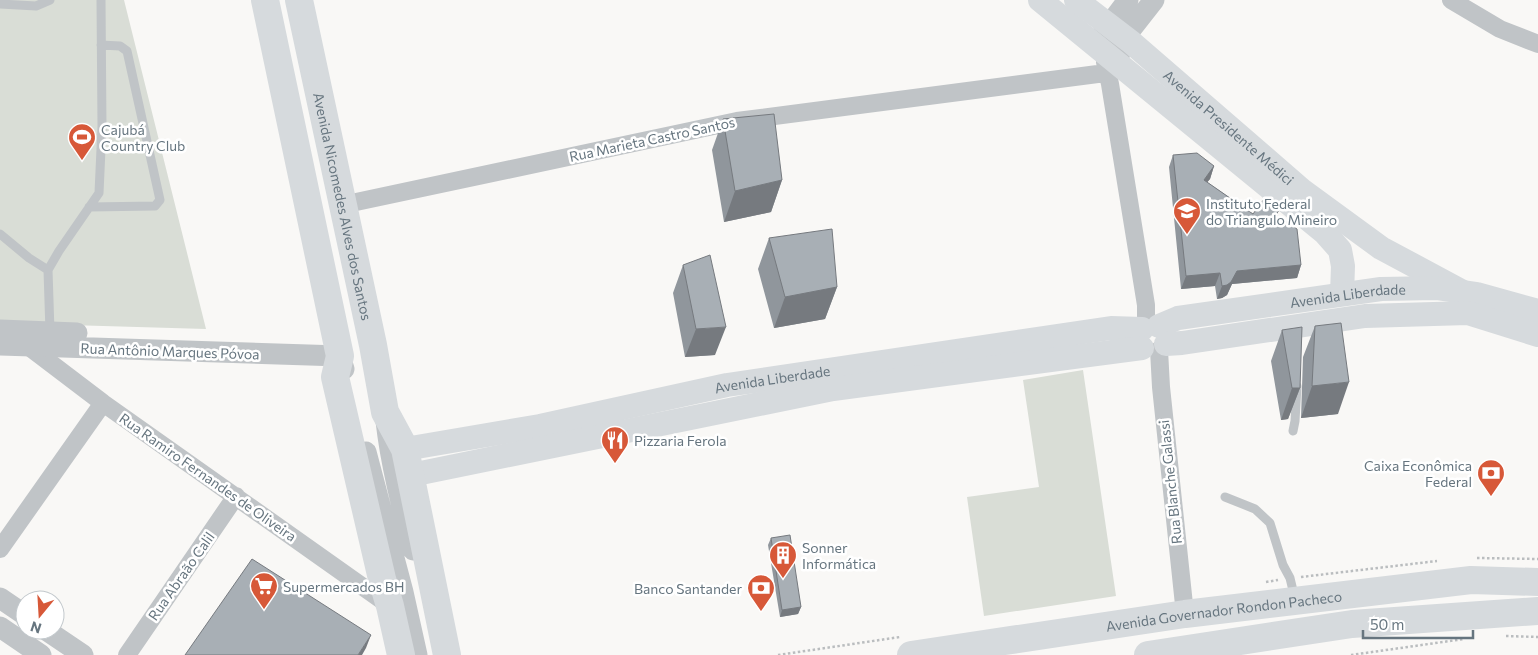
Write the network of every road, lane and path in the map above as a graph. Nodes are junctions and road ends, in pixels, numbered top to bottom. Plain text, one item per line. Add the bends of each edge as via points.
1 (50, 0) edge
2 (101, 0) edge
3 (265, 0) edge
4 (299, 0) edge
5 (1040, 0) edge
6 (1076, 0) edge
7 (1128, 0) edge
8 (1154, 0) edge
9 (1451, 0) edge
10 (0, 4) edge
11 (1117, 31) junction
12 (1538, 44) edge
13 (101, 45) junction
14 (1110, 68) junction
15 (342, 205) junction
16 (89, 207) junction
17 (0, 234) edge
18 (48, 270) junction
19 (1465, 293) junction
20 (1342, 294) junction
21 (1538, 311) edge
22 (0, 330) edge
23 (50, 332) junction
24 (1152, 333) junction
25 (1538, 335) edge
26 (0, 345) edge
27 (28, 346) junction
28 (339, 349) junction
29 (1297, 379) edge
30 (676, 396) junction
31 (103, 403) junction
32 (385, 412) junction
33 (682, 420) junction
34 (1293, 431) dead end
35 (408, 462) junction
36 (236, 496) junction
37 (1225, 497) dead end
38 (0, 549) edge
39 (1538, 582) edge
40 (405, 595) junction
41 (0, 598) edge
42 (1296, 601) junction
43 (15, 608) edge
44 (1538, 611) edge
45 (1185, 614) junction
46 (0, 626) edge
47 (1498, 635) dead end
48 (1538, 637) edge
49 (1469, 638) dead end
50 (61, 640) edge
51 (41, 655) edge
52 (83, 655) edge
53 (127, 655) edge
54 (402, 655) edge
55 (417, 655) edge
56 (437, 655) edge
57 (447, 655) edge
58 (912, 655) edge
59 (1148, 655) edge
60 (1351, 655) edge

1 - 10 lane via 36,6
2 - 13 lane
3 - 28 main road, Avenida Nicomedes Alves dos Santos
4 - 15 main road, Avenida Nicomedes Alves dos Santos
5 - 14 main road, Avenida Presidente Médici
6 - 11 main road, Avenida Presidente Médici
7 - 11 street
8 - 11 street
9 - 12 street via 1500,29
11 - 14 street
11 - 19 main road, Avenida Presidente Médici via 1303,192 1382,248
13 - 16 lane via 99,193
13 - 16 lane via 120,46 128,51 160,200 155,206
14 - 15 street, Rua Marieta Castro Santos via 737,121
14 - 20 main road, Avenida Presidente Médici via 1325,233 1340,250
14 - 24 street
15 - 32 main road, Avenida Nicomedes Alves dos Santos
16 - 18 lane
17 - 18 lane
18 - 23 lane
19 - 20 main road, Avenida Liberdade via 1436,288 1381,289
19 - 21 main road, Avenida Liberdade
20 - 24 main road, Avenida Liberdade via 1178,318
22 - 23 street, Rua Antônio Marques Póvoa
23 - 27 street via 44,340
23 - 28 street, Rua Antônio Marques Póvoa
24 - 25 main road, Avenida Liberdade via 1182,343 1297,330 1365,316 1468,313
24 - 30 main road, Avenida Liberdade via 1111,328 727,385
24 - 33 main road, Avenida Liberdade via 833,389
24 - 45 street, Rua Blanche Galassi via 1161,387
26 - 27 street, Rua Antônio Marques Póvoa
27 - 28 street, Rua Antônio Marques Póvoa
27 - 31 street, Rua Ramiro Fernandes de Oliveira
28 - 40 main road, Avenida Nicomedes Alves dos Santos via 335,377 382,579
29 - 34 lane
30 - 33 main road
30 - 35 main road, Avenida Liberdade via 540,426
31 - 36 street, Rua Ramiro Fernandes de Oliveira
31 - 38 street
32 - 35 main road, Avenida Nicomedes Alves dos Santos
32 - 40 street, Avenida Nicomedes Alves dos Santos via 397,488
33 - 35 main road, Avenida Liberdade
35 - 57 main road, Avenida Nicomedes Alves dos Santos
36 - 40 street, Rua Ramiro Fernandes de Oliveira
36 - 53 street, Rua Abraão Calil
37 - 42 lane via 1254,509 1270,523
39 - 42 main road, Avenida Governador Rondon Pacheco via 1472,580
40 - 54 main road, Avenida Nicomedes Alves dos Santos
40 - 55 street, Avenida Nicomedes Alves dos Santos
40 - 56 street, Avenida Nicomedes Alves dos Santos
41 - 43 street
42 - 45 main road, Avenida Governador Rondon Pacheco
44 - 59 main road, Avenida Governador Rondon Pacheco via 1352,624 1233,645
45 - 58 main road, Avenida Governador Rondon Pacheco
46 - 51 street
47 - 48 path
49 - 60 path
50 - 52 street

